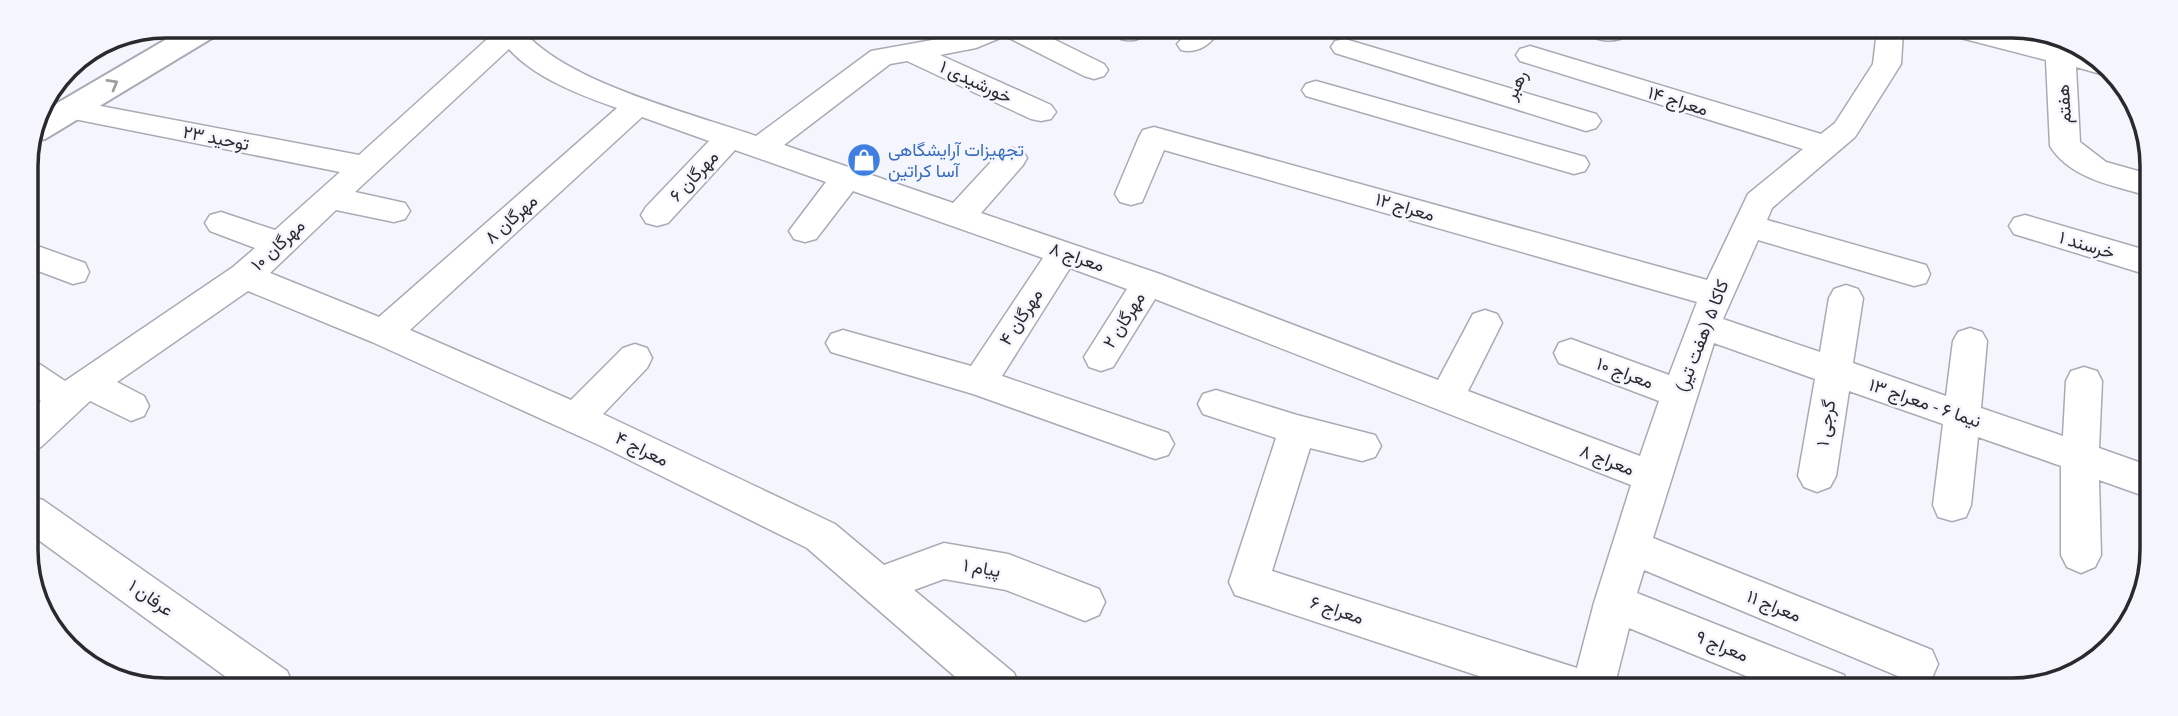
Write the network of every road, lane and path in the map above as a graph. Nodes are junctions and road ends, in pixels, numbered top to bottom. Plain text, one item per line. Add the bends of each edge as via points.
1 (187, 38) edge
2 (501, 38) edge
3 (518, 38) edge
4 (974, 38) edge
5 (1029, 38) edge
6 (1540, 38) edge
7 (1889, 38) edge
8 (1995, 38) edge
9 (144, 41) edge
10 (1345, 47) dead end
11 (911, 52) junction
12 (2058, 54) junction
13 (1530, 55) junction
14 (2082, 60) edge
15 (1094, 70) dead end
16 (1316, 90) dead end
17 (1510, 98) junction
18 (60, 100) edge
19 (638, 105) junction
20 (1041, 112) dead end
21 (1586, 121) dead end
22 (730, 137) junction
23 (1490, 142) junction
24 (1826, 146) junction
25 (760, 148) junction
26 (1012, 158) dead end
27 (1574, 163) dead end
28 (363, 166) junction
29 (847, 177) junction
30 (2140, 182) edge
31 (1131, 194) dead end
32 (329, 198) junction
33 (394, 211) dead end
34 (657, 215) dead end
35 (960, 216) junction
36 (221, 223) dead end
37 (1748, 226) junction
38 (2025, 226) dead end
39 (804, 232) dead end
40 (279, 244) junction
41 (1063, 253) junction
42 (39, 259) edge
43 (2140, 261) edge
44 (73, 272) dead end
45 (1914, 274) dead end
46 (245, 276) junction
47 (1148, 283) junction
48 (1846, 298) dead end
49 (1710, 310) junction
50 (1485, 323) dead end
51 (384, 334) junction
52 (1970, 341) dead end
53 (843, 343) dead end
54 (1570, 353) dead end
55 (1101, 357) dead end
56 (635, 358) dead end
57 (1834, 370) junction
58 (38, 379) edge
59 (2084, 381) dead end
60 (979, 382) junction
61 (77, 392) junction
62 (1680, 394) junction
63 (1446, 398) junction
64 (1216, 404) dead end
65 (131, 406) dead end
66 (1962, 416) junction
67 (576, 419) junction
68 (38, 427) edge
69 (1297, 430) junction
70 (1155, 444) dead end
71 (1362, 446) dead end
72 (2080, 457) junction
73 (1818, 476) dead end
74 (1652, 477) junction
75 (2140, 478) edge
76 (1952, 505) dead end
77 (38, 520) edge
78 (1631, 547) junction
79 (2081, 555) dead end
80 (878, 585) junction
81 (1085, 602) dead end
82 (1614, 603) junction
83 (1917, 664) dead end
84 (1543, 677) edge
85 (1596, 677) edge
86 (1799, 677) edge
87 (247, 678) edge
88 (988, 678) edge

18 -> 1 highway
2 - 28 street, مهرگان ۱۰
3 - 19 street, معراج ۸ via 530,55 593,90
4 - 11 street
5 - 15 street
6 - 13 street, رهبر
7 - 24 street, کاکا ۵ (هفت تیر) via 1887,64 1844,130
8 - 12 street
9 - 18 highway
10 - 17 street
11 - 20 street, خورشیدی ۱
11 - 25 street via 881,57
12 - 14 street
12 - 30 street, هفتم via 2065,146 2095,169
13 - 17 street, رهبر
13 - 24 street, معراج ۱۴
16 - 23 street
17 - 21 street
17 - 23 street, رهبر
18 - 28 street, توحید ۲۳
19 - 22 street, معراج ۸
19 - 51 street, مهرگان ۸
22 - 25 street, معراج ۸
22 - 34 street, مهرگان ۶
23 - 27 street
24 - 37 street, کاکا ۵ (هفت تیر) via 1759,202
25 - 29 street, معراج ۸
26 - 35 street
28 - 32 street, مهرگان ۱۰
29 - 35 street, معراج ۸
29 - 39 street
31 - 49 street, معراج ۱۲ via 1154,137
32 - 33 street
32 - 40 street, مهرگان ۱۰
35 - 41 street, معراج ۸
36 - 40 street
37 - 45 street
37 - 49 street, کاکا ۵ (هفت تیر)
38 - 43 street, خرسند ۱
40 - 46 street, مهرگان ۱۰
41 - 47 street, معراج ۸
41 - 60 street, مهرگان ۴
42 - 44 street
46 - 51 street, معراج ۴
46 - 61 street, مهرگان ۱۰
47 - 55 street, مهرگان ۲
47 - 63 street, معراج ۸
48 - 57 street, گرجی ۱
49 - 57 street, نیما ۶ - معراج ۱۳
49 - 62 street, کاکا ۵ (هفت تیر)
50 - 63 street
51 - 67 street, معراج ۴
52 - 66 street
53 - 60 street
54 - 62 street, معراج ۱۰
56 - 67 street
57 - 66 street, نیما ۶ - معراج ۱۳
57 - 73 street, گرجی ۱
58 - 61 street
59 - 72 street
60 - 70 street
61 - 65 street
61 - 68 street, مهرگان ۱۰
62 - 74 street, کاکا ۵ (هفت تیر)
63 - 74 street, معراج ۸
64 - 69 street
66 - 72 street, نیما ۶ - معراج ۱۳
66 - 76 street
67 - 80 street, معراج ۴ via 821,536
69 - 71 street
69 - 84 street, معراج ۶ via 1249,582
72 - 75 street, نیما ۶ - معراج ۱۳
72 - 79 street
74 - 78 street, کاکا ۵ (هفت تیر)
77 - 87 street, عرفان ۱
78 - 82 street, کاکا ۵ (هفت تیر)
78 - 83 street, معراج ۱۱
80 - 81 street, پیام ۱ via 944,561 1007,572
80 - 88 street, معراج ۴
82 - 85 street, کاکا ۵ (هفت تیر)
82 - 86 street, معراج ۹

